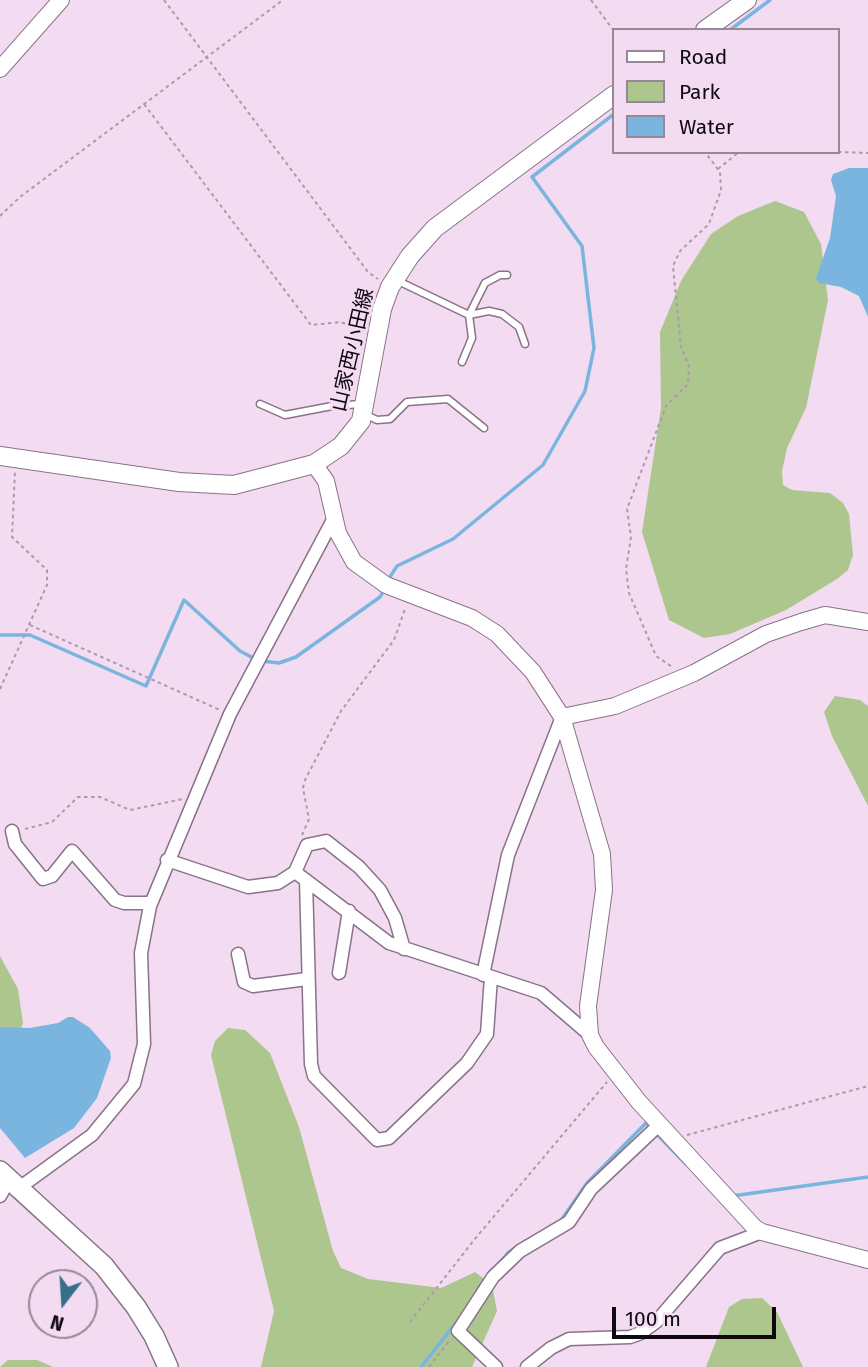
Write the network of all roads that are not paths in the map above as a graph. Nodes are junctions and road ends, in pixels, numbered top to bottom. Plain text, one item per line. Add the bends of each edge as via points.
1 (61, 0) edge
2 (747, 0) edge
3 (708, 28) edge
4 (0, 69) edge
5 (612, 96) edge
6 (507, 275) dead end
7 (392, 283) junction
8 (469, 315) junction
9 (526, 344) dead end
10 (462, 362) dead end
11 (260, 404) dead end
12 (363, 409) junction
13 (484, 428) dead end
14 (8, 457) edge
15 (314, 464) junction
16 (335, 516) junction
17 (868, 622) edge
18 (562, 717) junction
19 (12, 831) road end
20 (167, 860) junction
21 (297, 866) junction
22 (306, 880) junction
23 (151, 903) junction
24 (349, 911) junction
25 (404, 949) junction
26 (238, 954) dead end
27 (339, 973) dead end
28 (487, 976) junction
29 (307, 979) junction
30 (590, 1035) junction
31 (659, 1125) junction
32 (7, 1184) edge
33 (762, 1232) junction
34 (868, 1261) edge
35 (168, 1367) edge
36 (496, 1367) edge
37 (527, 1367) edge

1 - 4 street
2 - 3 main road
5 - 7 main road, 山家西小田線 via 435,228
6 - 8 lane via 485,283
7 - 8 lane
7 - 12 main road, 山家西小田線 via 376,336
8 - 9 lane via 502,314 519,327
8 - 10 lane via 472,338
11 - 12 lane via 285,415 332,406
12 - 13 lane via 377,420 390,419 407,402 448,399
12 - 15 main road, 山家西小田線 via 354,434
14 - 15 main road, 山家西小田線 via 179,482 234,485
15 - 16 street via 326,481
16 - 18 street via 342,543 354,562 372,577 472,618 497,634 533,672
16 - 20 street via 230,715
17 - 18 street via 825,615 766,634 687,676 615,706
18 - 28 street via 508,855
18 - 30 street via 602,854 604,890 588,1006
19 - 23 street via 15,844 43,879 52,876 72,851 115,900
20 - 21 street via 248,887 278,883
20 - 23 street
21 - 22 street
21 - 25 street via 307,845 326,841 359,867 390,906
22 - 24 street
22 - 29 street
23 - 32 street via 141,953 144,1044 134,1084 92,1135
24 - 25 street via 376,934
24 - 27 street
25 - 28 street
26 - 29 street via 244,982 253,986
28 - 29 street via 487,1034 467,1063 384,1140 377,1140 314,1076
28 - 30 street via 541,993
30 - 31 street
31 - 33 street
31 - 36 street via 591,1189 569,1222 503,1266 458,1331
32 - 35 main road via 104,1266 155,1336
33 - 34 street
33 - 37 street via 720,1248 641,1333 569,1339

